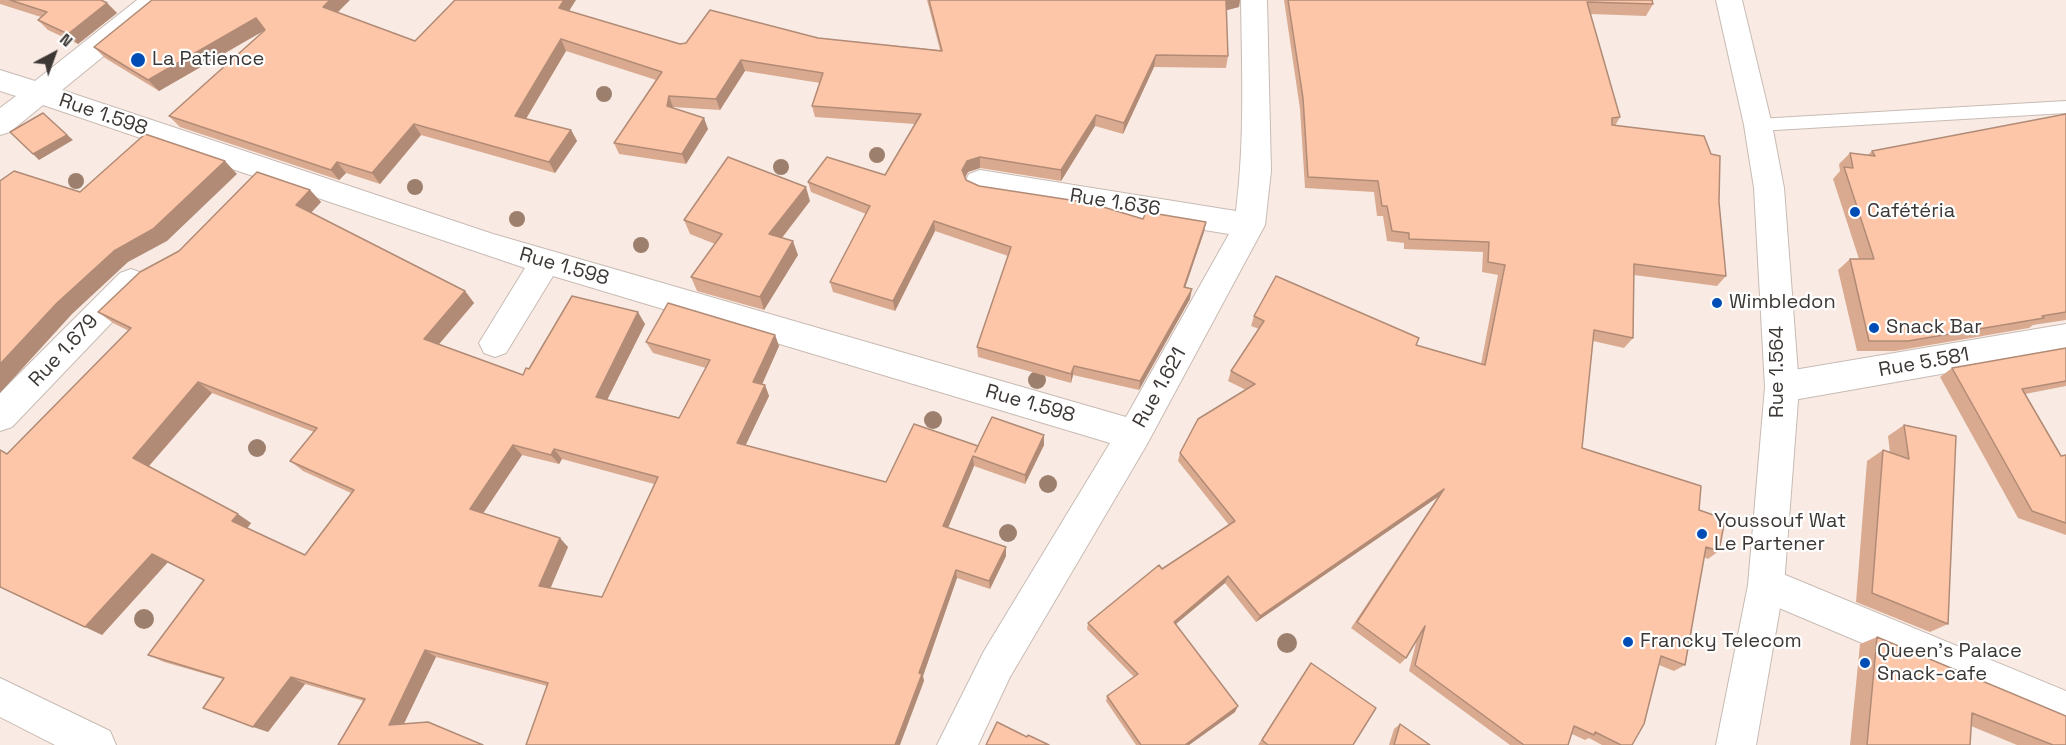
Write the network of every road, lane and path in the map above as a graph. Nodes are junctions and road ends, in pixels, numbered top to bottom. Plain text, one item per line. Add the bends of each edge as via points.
1 (155, 0) edge
2 (1254, 0) edge
3 (1729, 0) edge
4 (0, 80) edge
5 (37, 93) junction
6 (2066, 107) edge
7 (0, 124) edge
8 (1758, 125) junction
9 (263, 169) junction
10 (980, 182) dead end
11 (238, 194) edge
12 (1250, 225) junction
13 (546, 261) junction
14 (150, 268) edge
15 (2066, 338) edge
16 (495, 343) dead end
17 (1782, 387) junction
18 (0, 416) edge
19 (1134, 435) junction
20 (1766, 585) junction
21 (0, 698) edge
22 (2066, 710) edge
23 (96, 745) edge
24 (957, 745) edge
25 (1736, 745) edge

1 - 5 street
2 - 12 street, Rue 1.621 via 1257,124
3 - 8 street, Rue 1.564
4 - 5 street, Rue 1.598
5 - 7 street
5 - 9 street, Rue 1.598
6 - 8 lane
8 - 17 street, Rue 1.564 via 1769,188
9 - 11 street
9 - 13 street, Rue 1.598
10 - 12 street, Rue 1.636
12 - 19 street, Rue 1.621
13 - 16 street
13 - 19 street, Rue 1.598
14 - 18 street, Rue 1.679 via 85,326
15 - 17 street, Rue 5.581
17 - 20 street, Rue 1.564
19 - 24 street, Rue 1.621 via 997,664
20 - 22 street
20 - 25 street, Rue 1.564
21 - 23 street

